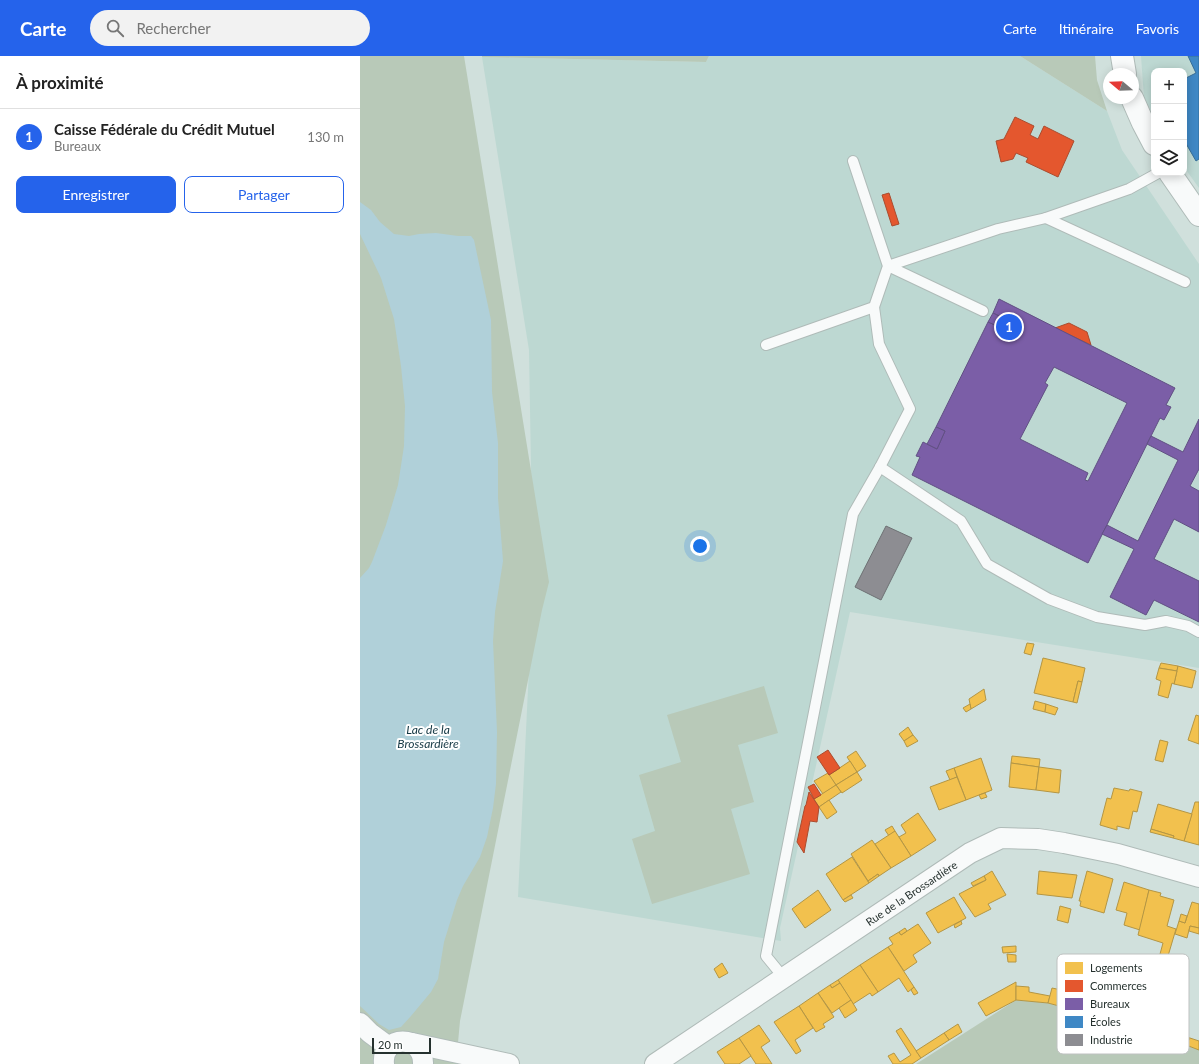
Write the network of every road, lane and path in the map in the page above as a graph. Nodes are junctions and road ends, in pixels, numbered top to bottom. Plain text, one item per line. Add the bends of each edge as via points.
1 (1122, 56) edge
2 (1124, 68) edge
3 (1135, 104) edge
4 (1152, 140) edge
5 (853, 161) dead end
6 (1153, 176) edge
7 (1172, 176) edge
8 (1199, 215) edge
9 (1046, 218) junction
10 (888, 266) junction
11 (1184, 282) dead end
12 (874, 308) junction
13 (983, 311) dead end
14 (766, 345) dead end
15 (880, 467) junction
16 (1199, 632) edge
17 (1199, 876) edge
18 (784, 978) junction
19 (360, 1023) edge
20 (412, 1043) junction
21 (386, 1056) edge
22 (423, 1064) edge
23 (509, 1064) edge
24 (656, 1064) edge

1 - 2 street
3 - 4 street
5 - 10 lane
6 - 9 lane via 1129,189
7 - 8 street
9 - 10 lane via 998,229
9 - 11 lane
10 - 12 lane
10 - 13 lane
12 - 14 lane
12 - 15 lane via 879,344 910,410
15 - 16 lane via 961,520 987,564 1049,599 1097,617 1145,625 1166,621 1188,626
15 - 18 lane via 853,514 766,956
17 - 18 street, Rue de la Brossardière via 1118,854 1064,843 1001,838 970,853
18 - 24 street, Rue de la Brossardière
19 - 21 street
20 - 21 street via 400,1041 394,1044
20 - 22 street via 421,1052
20 - 23 street

